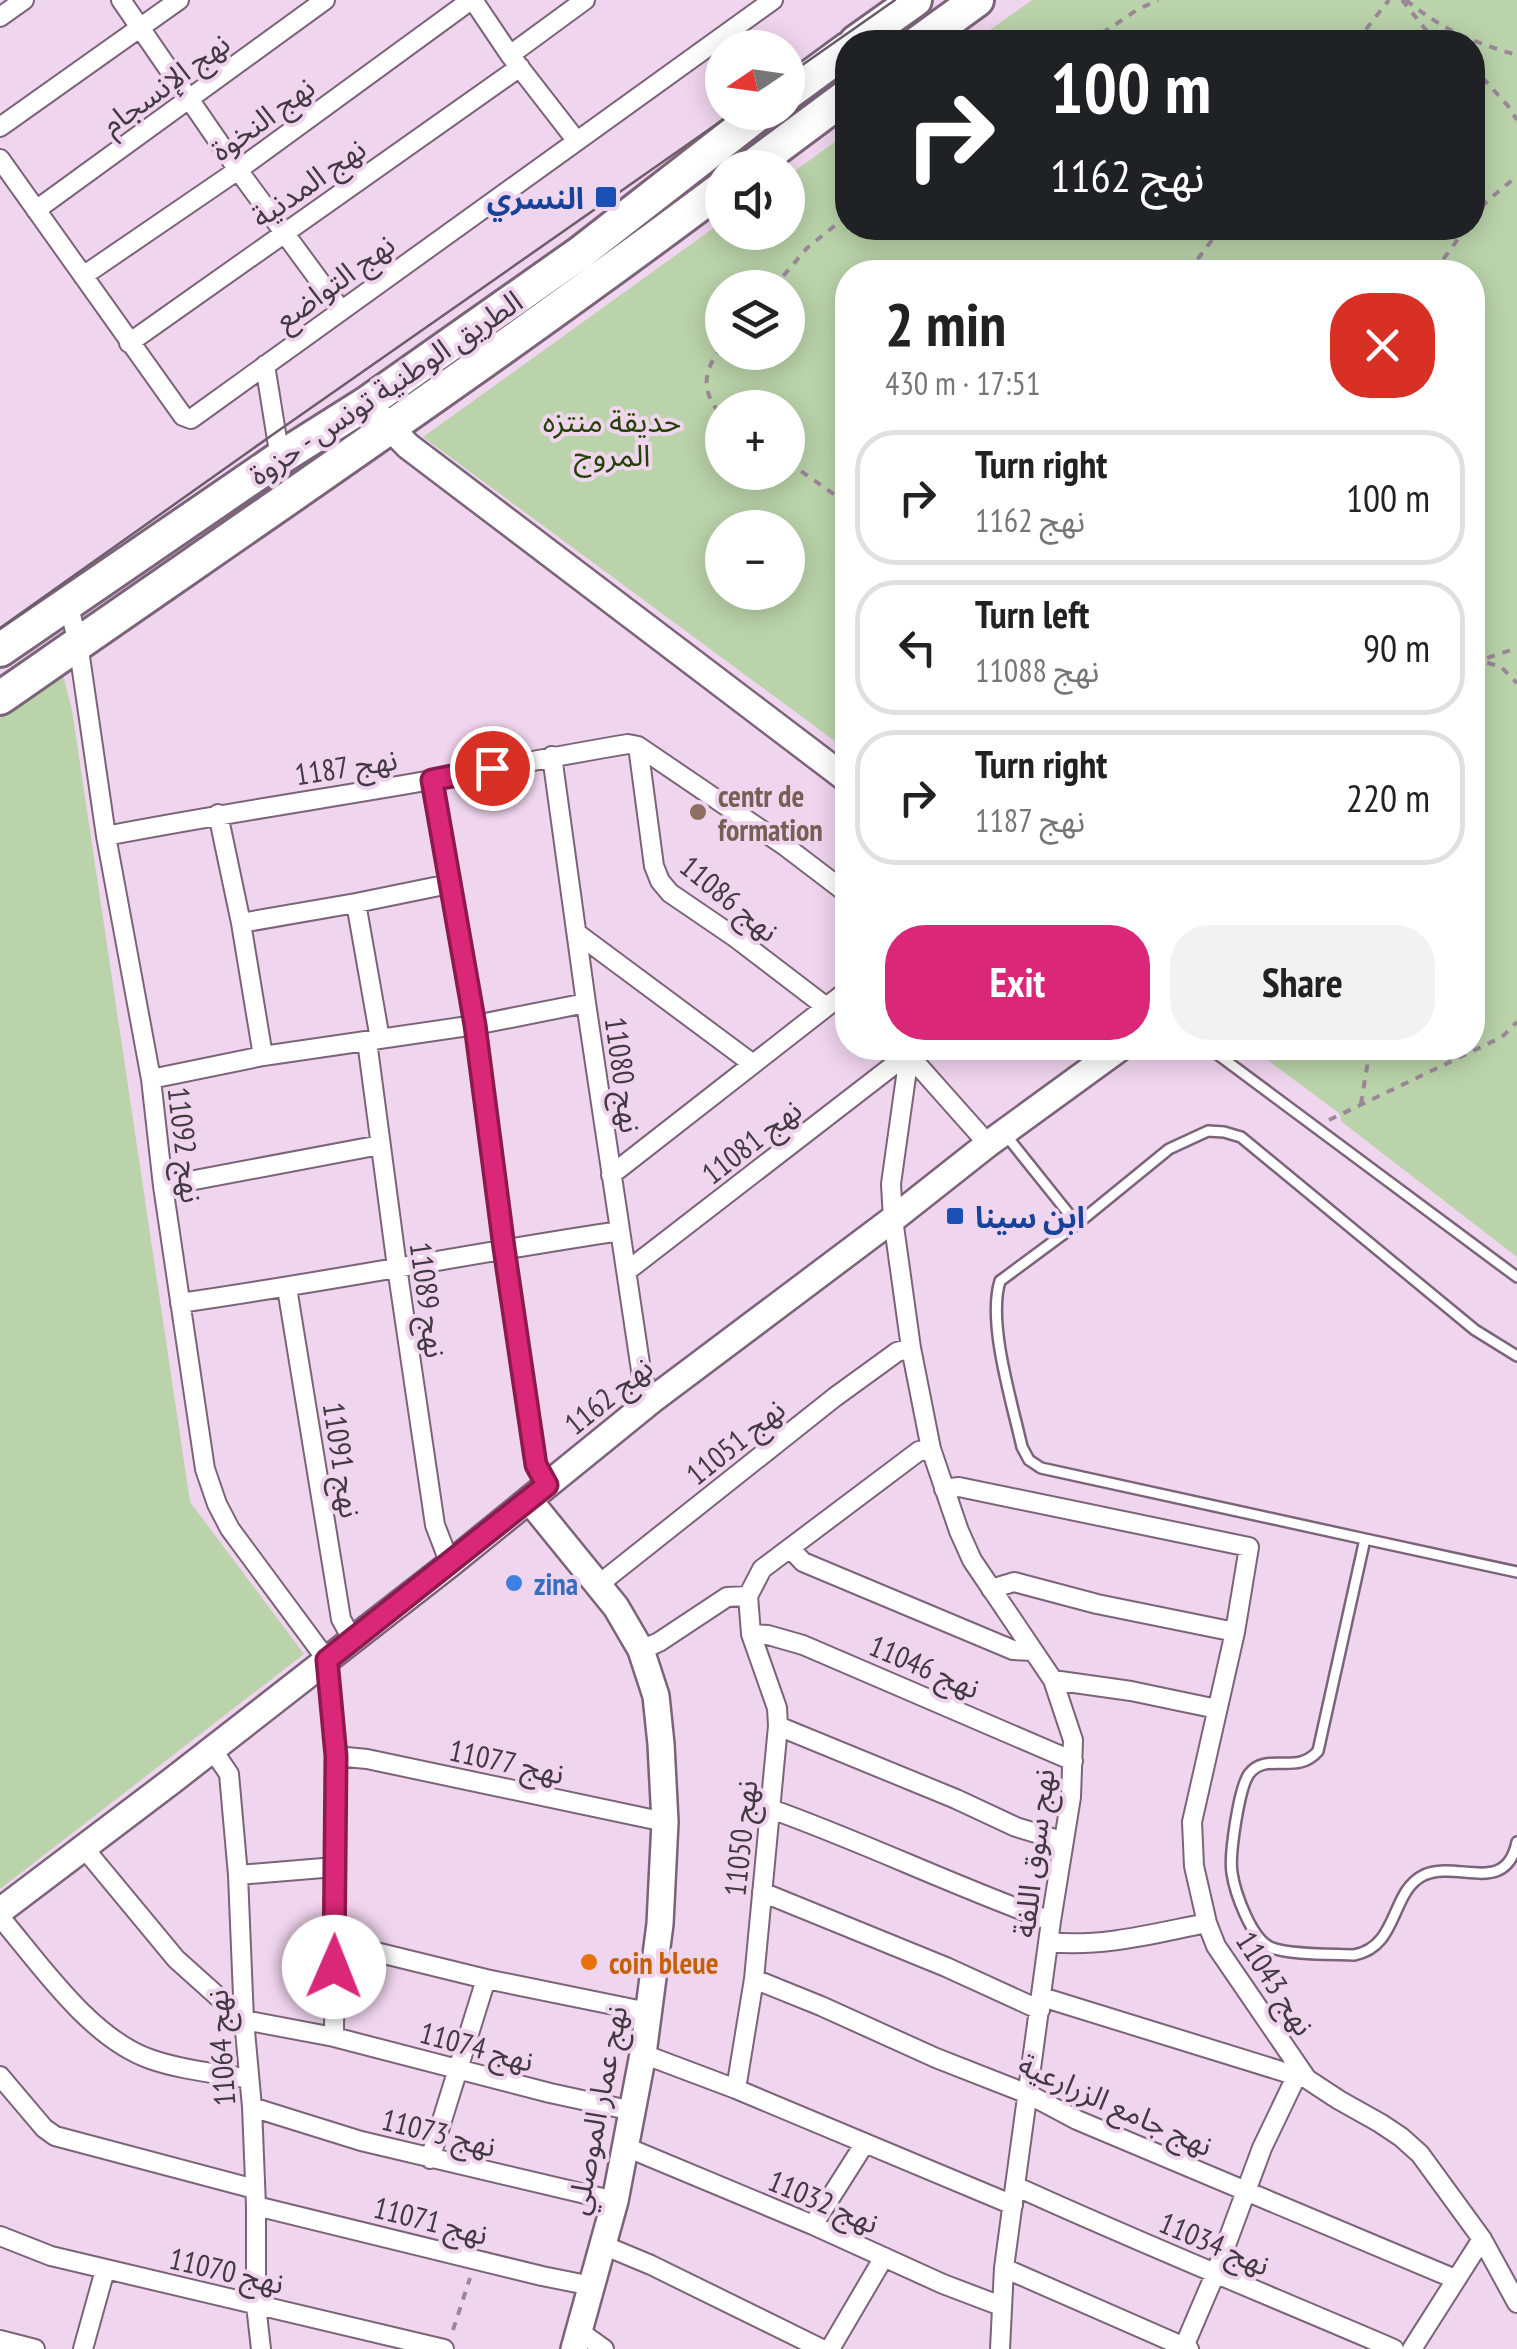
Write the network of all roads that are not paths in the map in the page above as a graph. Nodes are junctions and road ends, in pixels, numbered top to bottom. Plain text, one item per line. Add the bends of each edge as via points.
1 (24, 0) edge
2 (121, 0) edge
3 (179, 0) edge
4 (325, 0) edge
5 (472, 0) edge
6 (585, 0) edge
7 (773, 0) edge
8 (914, 0) edge
9 (977, 0) edge
10 (0, 17) edge
11 (141, 28) junction
12 (744, 30) edge
13 (873, 30) edge
14 (936, 30) edge
15 (705, 59) edge
16 (835, 59) edge
17 (515, 61) junction
18 (805, 81) edge
19 (188, 100) junction
20 (835, 101) edge
21 (805, 116) edge
22 (0, 128) edge
23 (738, 130) edge
24 (786, 130) edge
25 (576, 140) junction
26 (767, 150) edge
27 (0, 160) edge
28 (238, 170) junction
29 (705, 201) edge
30 (36, 210) junction
31 (283, 232) junction
32 (82, 276) junction
33 (341, 310) junction
34 (129, 343) junction
35 (264, 365) junction
36 (367, 403) junction
37 (389, 428) junction
38 (280, 458) junction
39 (68, 603) junction
40 (78, 643) junction
41 (0, 650) edge
42 (0, 698) edge
43 (638, 746) junction
44 (552, 756) junction
45 (835, 770) edge
46 (432, 780) junction
47 (218, 814) junction
48 (106, 836) junction
49 (449, 884) junction
50 (835, 884) edge
51 (356, 904) junction
52 (241, 923) junction
53 (578, 934) junction
54 (835, 999) edge
55 (586, 1004) junction
56 (825, 1006) junction
57 (475, 1025) junction
58 (374, 1040) junction
59 (263, 1056) junction
60 (897, 1060) edge
61 (908, 1060) edge
62 (918, 1060) edge
63 (1103, 1060) edge
64 (1225, 1060) edge
65 (753, 1064) junction
66 (151, 1079) junction
67 (996, 1138) junction
68 (380, 1145) junction
69 (611, 1175) junction
70 (163, 1186) junction
71 (893, 1219) junction
72 (1077, 1224) junction
73 (620, 1230) junction
74 (504, 1248) junction
75 (396, 1268) junction
76 (626, 1271) junction
77 (1517, 1277) edge
78 (287, 1288) junction
79 (180, 1303) junction
80 (912, 1348) junction
81 (1517, 1356) edge
82 (652, 1400) junction
83 (931, 1449) junction
84 (944, 1489) junction
85 (538, 1493) junction
86 (1365, 1539) junction
87 (790, 1548) junction
88 (450, 1564) junction
89 (1517, 1572) edge
90 (598, 1584) junction
91 (990, 1589) junction
92 (748, 1596) junction
93 (1235, 1632) junction
94 (751, 1634) junction
95 (352, 1639) junction
96 (641, 1650) junction
97 (1033, 1651) junction
98 (327, 1660) junction
99 (1053, 1680) junction
100 (1217, 1709) junction
101 (778, 1726) junction
102 (212, 1748) junction
103 (336, 1756) junction
104 (1073, 1761) junction
105 (771, 1809) junction
106 (666, 1822) junction
107 (1062, 1841) junction
108 (1517, 1842) edge
109 (84, 1848) junction
110 (335, 1867) junction
111 (238, 1875) junction
112 (762, 1892) junction
113 (0, 1914) edge
114 (1050, 1921) junction
115 (1207, 1923) junction
116 (335, 1942) junction
117 (1049, 1942) junction
118 (486, 1979) junction
119 (754, 1980) junction
120 (1040, 2003) junction
121 (648, 2012) junction
122 (244, 2020) junction
123 (334, 2037) junction
124 (643, 2054) junction
125 (458, 2068) junction
126 (0, 2076) edge
127 (1302, 2077) junction
128 (248, 2079) junction
129 (736, 2088) junction
130 (1028, 2094) junction
131 (252, 2107) junction
132 (633, 2111) junction
133 (865, 2143) junction
134 (626, 2147) junction
135 (430, 2159) junction
136 (1248, 2191) junction
137 (1014, 2195) junction
138 (255, 2198) junction
139 (615, 2201) junction
140 (813, 2225) junction
141 (0, 2236) edge
142 (1482, 2238) junction
143 (603, 2244) junction
144 (884, 2257) junction
145 (1004, 2268) junction
146 (106, 2270) junction
147 (1216, 2272) junction
148 (1455, 2280) junction
149 (592, 2286) junction
150 (1517, 2304) edge
151 (256, 2305) junction
152 (1001, 2306) junction
153 (0, 2340) edge
154 (576, 2340) edge
155 (390, 2342) edge
156 (1185, 2348) edge
157 (35, 2349) edge
158 (83, 2349) edge
159 (261, 2349) edge
160 (444, 2349) edge
161 (604, 2349) edge
162 (826, 2349) edge
163 (1000, 2349) edge
164 (1394, 2349) edge
165 (1412, 2349) edge

1 - 10 street
2 - 11 street
3 - 11 street
4 - 19 street, نهج الإنسجام
5 - 17 street
5 - 28 street, نهج النخوة
6 - 17 street, نهج المدنية
7 - 12 street, نهج التواضع
8 - 13 highway
9 - 14 highway
11 - 19 street
11 - 22 street
15 - 25 street, نهج التواضع
16 - 18 highway
17 - 25 street
17 - 31 street, نهج المدنية
19 - 28 street
19 - 30 street, نهج الإنسجام
20 - 21 highway
23 - 36 highway, الطريق الوطنية تونس - حزوة via 580,253
24 - 26 highway
25 - 33 street, نهج التواضع
27 - 30 street, نهج التواضع
28 - 31 street
28 - 32 street, نهج النخوة
29 - 37 highway, الطريق الوطنية تونس - حزوة
30 - 32 street, نهج التواضع
31 - 33 street
31 - 34 street, نهج المدنية
32 - 34 street, نهج التواضع
33 - 35 street, نهج التواضع
34 - 35 street, نهج التواضع via 187,418
35 - 38 street
36 - 37 street
36 - 38 highway, الطريق الوطنية تونس - حزوة
37 - 40 highway, الطريق الوطنية تونس - حزوة
37 - 45 street
38 - 39 highway, الطريق الوطنية تونس - حزوة
39 - 40 street, نهج 11092
39 - 41 highway, الطريق الوطنية تونس - حزوة
40 - 42 highway, الطريق الوطنية تونس - حزوة
40 - 48 street, نهج 11092
43 - 44 street, نهج 1187
43 - 50 street
43 - 56 street, نهج 11086 via 660,881
44 - 46 street, نهج 1187
44 - 53 street, نهج 11080
46 - 47 street, نهج 1187
46 - 49 street
47 - 48 street, نهج 1187
47 - 52 street
48 - 66 street, نهج 11092
49 - 51 street
49 - 57 street
51 - 52 street
51 - 58 street, نهج 11089
52 - 59 street
53 - 55 street, نهج 11080
53 - 65 street
54 - 56 street
55 - 57 street
55 - 69 street, نهج 11080
56 - 65 street
57 - 58 street
57 - 74 street
58 - 59 street
58 - 68 street, نهج 11089
59 - 66 street
60 - 76 street, نهج 11081
61 - 71 street via 891,1184
62 - 67 street
63 - 67 street, نهج 1162
64 - 77 lane
65 - 69 street
66 - 70 street, نهج 11092
67 - 71 street, نهج 1162
67 - 72 lane
68 - 70 street
68 - 75 street, نهج 11089
69 - 73 street, نهج 11080
70 - 79 street, نهج 11092
71 - 80 street, نهج سوق اللفة
71 - 82 street, نهج 1162
72 - 81 lane via 1191,1137 1208,1131 1241,1137 1474,1330
72 - 86 lane via 1000,1281 996,1295 1028,1460
73 - 74 street
73 - 76 street, نهج 11080
74 - 75 street
74 - 85 street
75 - 78 street
75 - 88 street, نهج 11089 via 435,1525
76 - 82 street, نهج 11080 via 642,1376
78 - 79 street
78 - 95 street, نهج 11091 via 342,1619
79 - 98 street, نهج 11092 via 205,1469 217,1504
80 - 83 street, نهج سوق اللفة
80 - 90 street, نهج 11051 via 834,1396
82 - 85 street, نهج 1162
83 - 84 street, نهج سوق اللفة
83 - 87 street
84 - 91 street, نهج سوق اللفة
84 - 93 street, نهج 11043 via 1250,1547
85 - 88 street, نهج 1162
85 - 90 street, نهج عمار الموصلي
86 - 89 lane
86 - 108 lane via 1318,1751 1304,1762 1256,1767 1242,1786 1232,1871 1250,1924 1266,1946 1278,1950 1364,1954 1386,1934 1406,1893 1424,1875 1498,1872
87 - 92 street via 762,1569
87 - 97 street via 803,1562 1013,1650
88 - 95 street, نهج 1162
90 - 96 street, نهج عمار الموصلي
91 - 93 street via 1014,1582
91 - 97 street, نهج سوق اللفة
92 - 94 street, نهج 11050
92 - 96 street via 726,1597
93 - 100 street, نهج 11043
94 - 101 street, نهج 11050
94 - 104 street, نهج 11046 via 803,1645
95 - 98 street, نهج 1162
96 - 106 street, نهج عمار الموصلي via 656,1696
97 - 99 street, نهج سوق اللفة
98 - 102 street, نهج 1162
98 - 103 street
99 - 100 street
99 - 104 street, نهج سوق اللفة
100 - 115 street, نهج 11043 via 1192,1822
101 - 105 street, نهج 11050
101 - 107 street
102 - 109 street, نهج 1162
102 - 111 street, نهج 11064 via 229,1774
103 - 106 street, نهج 11077
103 - 110 street
104 - 107 street, نهج سوق اللفة
105 - 112 street, نهج 11050
105 - 114 street
106 - 121 street, نهج عمار الموصلي
107 - 114 street, نهج سوق اللفة
109 - 113 street, نهج 1162
109 - 122 street via 176,1959
110 - 111 street
110 - 116 street
111 - 122 street, نهج 11064
112 - 119 street, نهج 11050
112 - 120 street
113 - 128 street via 84,2014 120,2046 151,2060
114 - 117 street, نهج سوق اللفة
115 - 117 street via 1098,1943
115 - 127 street, نهج 11043
116 - 118 street
116 - 123 street
117 - 120 street, نهج سوق اللفة
118 - 121 street
118 - 125 street
119 - 129 street, نهج 11050
119 - 130 street, نهج جامع الزرارعية
120 - 127 street
120 - 130 street, نهج سوق اللفة
121 - 124 street, نهج عمار الموصلي
122 - 123 street, نهج 11074
122 - 128 street, نهج 11064
123 - 125 street, نهج 11074
124 - 129 street, نهج 11034
124 - 132 street, نهج عمار الموصلي
125 - 132 street, نهج 11074
125 - 135 street
126 - 138 street, نهج 11071 via 55,2136
127 - 136 street via 1266,2138
127 - 142 street, نهج 11043 via 1401,2136
128 - 131 street, نهج 11064
129 - 133 street, نهج 11034
130 - 136 street, نهج جامع الزرارعية
130 - 137 street, نهج سوق اللفة
131 - 135 street, نهج 11073
131 - 138 street, نهج 11064
132 - 134 street, نهج عمار الموصلي
133 - 137 street, نهج 11034
133 - 140 street
134 - 139 street, نهج عمار الموصلي
134 - 140 street, نهج 11032
135 - 139 street, نهج 11073
136 - 147 street
136 - 148 street, نهج جامع الزرارعية
137 - 145 street, نهج سوق اللفة
137 - 147 street, نهج 11034
138 - 149 street, نهج 11071
138 - 151 street, نهج 11064
139 - 143 street, نهج عمار الموصلي
140 - 144 street, نهج 11032
141 - 146 street, نهج 11070
142 - 148 street
142 - 150 street, نهج 11043
143 - 149 street, نهج عمار الموصلي
143 - 162 street
144 - 152 street, نهج 11032
144 - 162 street
145 - 152 street, نهج سوق اللفة
145 - 156 street
146 - 151 street, نهج 11070
146 - 158 street
147 - 156 street
147 - 164 street, نهج 11034
148 - 165 street
149 - 154 street, نهج عمار الموصلي
151 - 155 street, نهج 11070
151 - 159 street, نهج 11064
152 - 163 street, نهج سوق اللفة
153 - 157 street
154 - 161 street
155 - 160 street, نهج 11070

